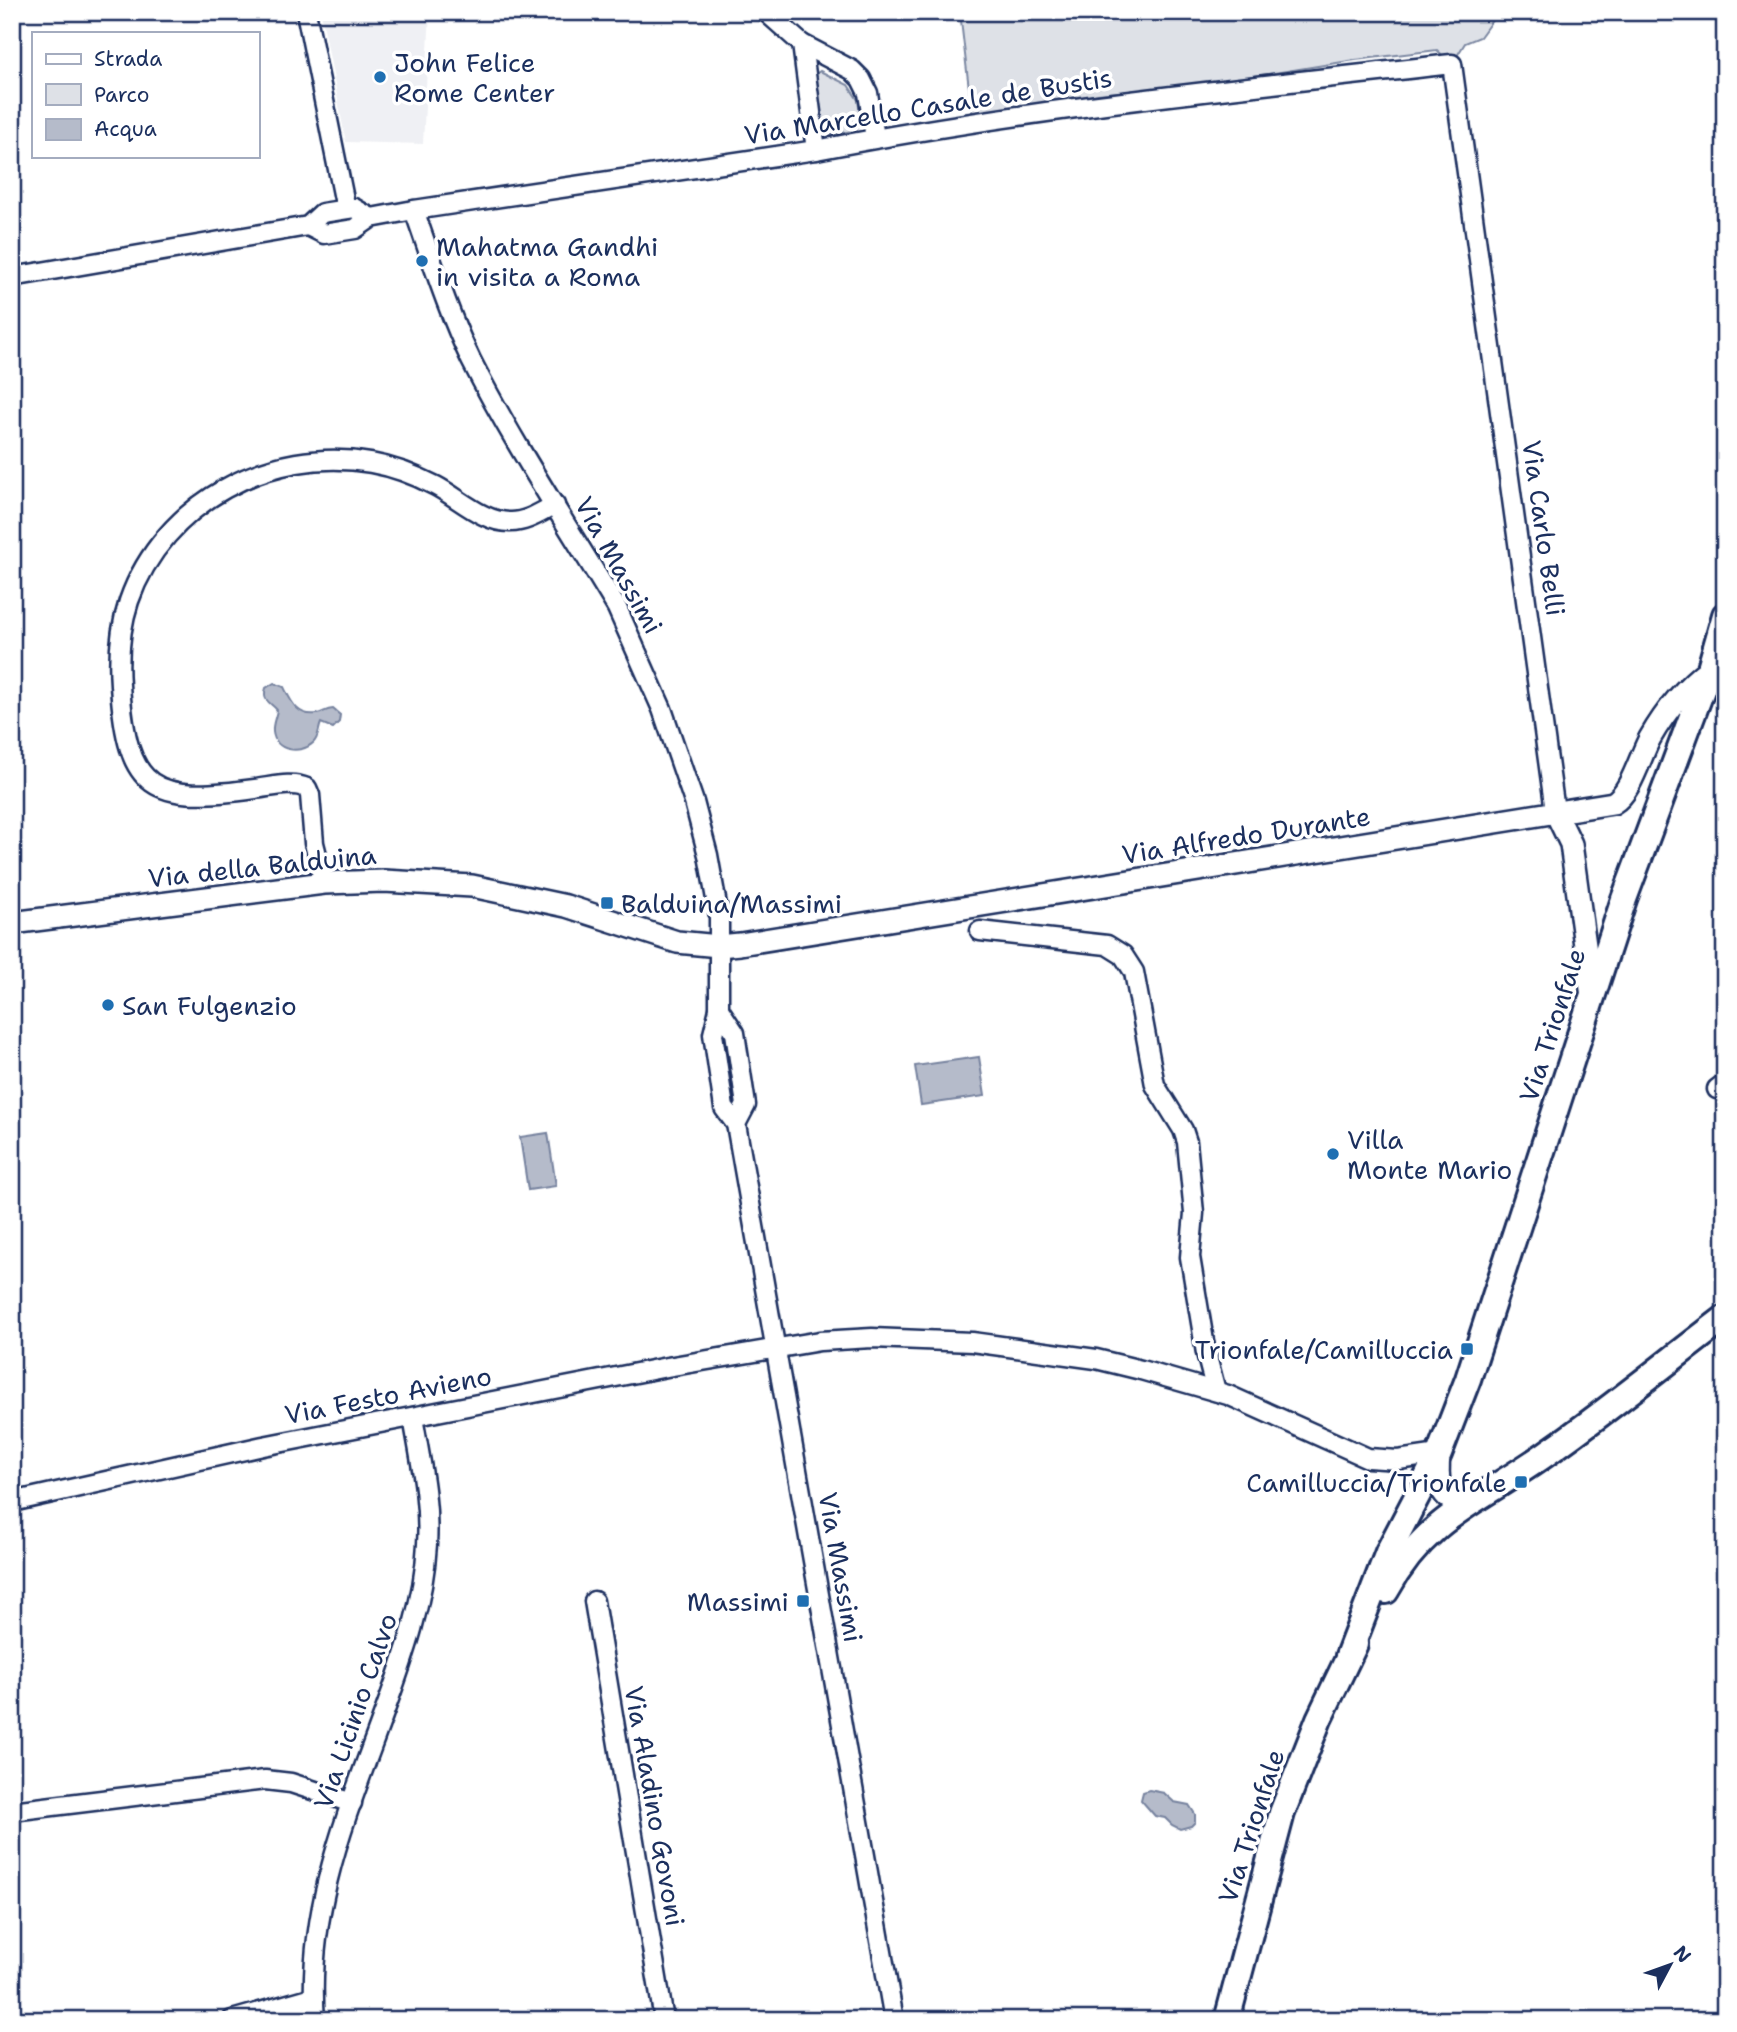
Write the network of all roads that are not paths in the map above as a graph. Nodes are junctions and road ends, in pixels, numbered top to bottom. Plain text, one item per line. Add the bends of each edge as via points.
1 (306, 12) edge
2 (766, 12) edge
3 (802, 44) junction
4 (1452, 64) joint
5 (875, 138) junction
6 (816, 150) junction
7 (346, 209) junction
8 (414, 210) junction
9 (370, 218) junction
10 (308, 226) junction
11 (12, 278) edge
12 (555, 505) junction
13 (1725, 615) edge
14 (1710, 668) junction
15 (1555, 811) junction
16 (324, 883) junction
17 (12, 923) edge
18 (980, 931) dead end
19 (719, 946) junction
20 (1592, 996) junction
21 (1725, 1318) edge
22 (776, 1349) junction
23 (1216, 1391) junction
24 (413, 1417) junction
25 (1439, 1454) junction
26 (12, 1502) edge
27 (1462, 1506) junction
28 (594, 1601) dead end
29 (1348, 1656) junction
30 (352, 1803) junction
31 (12, 1811) edge
32 (313, 1997) junction
33 (1225, 2019) edge
34 (232, 2020) edge
35 (315, 2020) edge
36 (664, 2020) edge
37 (894, 2020) edge

1 - 7 street
2 - 3 street
3 - 5 street via 861,79 868,93
3 - 6 street
4 - 5 street, Via Marcello Casale de Bustis via 1159,97
4 - 15 street, Via Carlo Belli
5 - 6 street, Via Marcello Casale de Bustis
6 - 8 street, Via Marcello Casale de Bustis
7 - 9 street via 354,208
7 - 10 street via 322,213
8 - 9 street
8 - 12 street, Via Massimi via 471,359
9 - 10 street via 355,229 324,234
10 - 11 street
12 - 16 street via 528,519 498,522 396,468 346,459 298,463 246,478 208,498 174,528 145,569 129,599 119,655 123,724 136,765 153,784 176,793 292,784 307,789
12 - 19 street, Via Massimi via 617,608 662,709 708,855
13 - 14 main road, Via Trionfale
14 - 15 street, Via Alfredo Durante via 1669,709 1618,801
14 - 20 main road, Via Trionfale
15 - 19 street, Via Alfredo Durante
15 - 20 street, Via Carlo Belli via 1571,844
16 - 17 street, Via della Balduina
16 - 19 street, Via della Balduina via 472,886 566,906 665,939
18 - 23 street via 1107,945 1123,955 1134,972 1155,1085 1187,1142 1194,1213 1190,1257
19 - 22 street, Via Massimi via 719,1009 713,1034 724,1108 736,1124
20 - 25 main road, Via Trionfale via 1468,1379
21 - 27 main road via 1551,1451
22 - 23 street, Via Festo Avieno via 872,1338 972,1342 1096,1359
22 - 24 street, Via Festo Avieno
22 - 37 street, Via Massimi
23 - 25 street, Via Festo Avieno via 1368,1458 1398,1460
24 - 26 street, Via Festo Avieno
24 - 30 street, Via Licinio Calvo via 426,1507 426,1556 408,1645
25 - 27 street, Via Trionfale via 1442,1491
25 - 29 main road, Via Trionfale via 1388,1552
27 - 29 main road, Via Trionfale via 1408,1556
28 - 36 street, Via Aladino Govoni
29 - 33 main road, Via Trionfale via 1282,1813
30 - 31 street via 292,1783 265,1780
30 - 32 street, Via Licinio Calvo via 318,1921
32 - 34 street
32 - 35 street, Via Licinio Calvo

